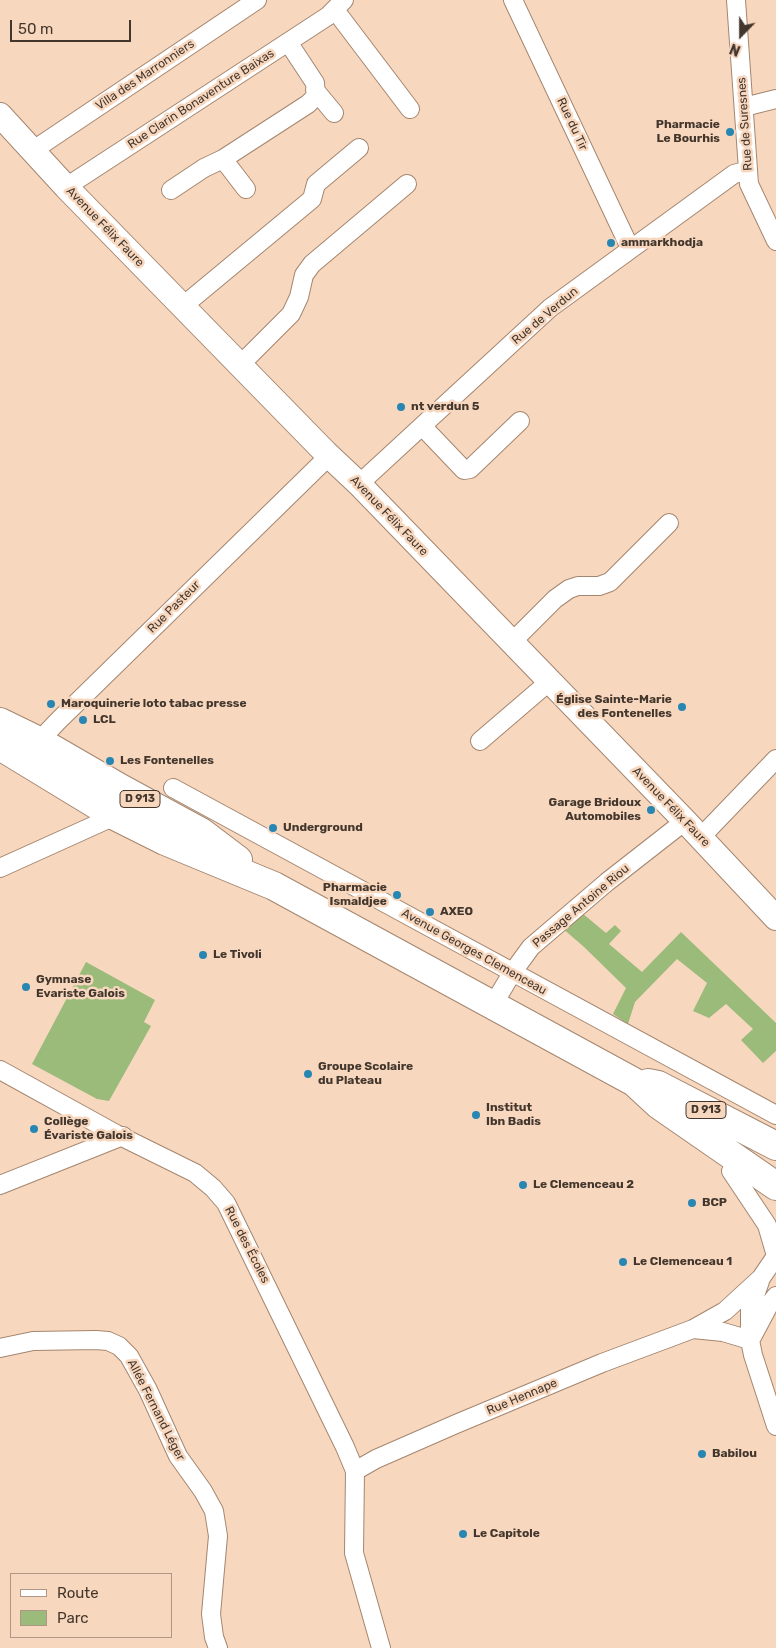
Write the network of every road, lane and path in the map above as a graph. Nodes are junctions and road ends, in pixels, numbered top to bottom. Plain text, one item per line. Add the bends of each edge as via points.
1 (257, 0) edge
2 (513, 0) edge
3 (736, 0) edge
4 (340, 5) edge
5 (288, 42) junction
6 (316, 90) junction
7 (776, 99) edge
8 (744, 107) junction
9 (410, 109) dead end
10 (334, 113) dead end
11 (0, 115) edge
12 (359, 148) dead end
13 (32, 151) junction
14 (223, 159) junction
15 (748, 170) junction
16 (407, 184) dead end
17 (66, 187) junction
18 (246, 189) dead end
19 (171, 190) dead end
20 (776, 241) edge
21 (630, 248) junction
22 (183, 306) junction
23 (240, 365) junction
24 (520, 421) dead end
25 (422, 426) junction
26 (329, 456) junction
27 (359, 484) junction
28 (669, 523) dead end
29 (512, 642) junction
30 (550, 681) junction
31 (0, 722) edge
32 (480, 741) dead end
33 (0, 746) edge
34 (37, 754) junction
35 (776, 759) edge
36 (173, 788) dead end
37 (122, 790) junction
38 (115, 816) junction
39 (693, 830) junction
40 (0, 868) edge
41 (274, 886) junction
42 (776, 918) edge
43 (512, 973) junction
44 (493, 1005) junction
45 (0, 1070) edge
46 (634, 1082) junction
47 (776, 1115) edge
48 (123, 1136) junction
49 (716, 1145) junction
50 (776, 1146) edge
51 (731, 1171) junction
52 (0, 1185) edge
53 (776, 1186) edge
54 (776, 1200) edge
55 (776, 1256) edge
56 (761, 1278) junction
57 (776, 1296) edge
58 (693, 1329) junction
59 (750, 1340) junction
60 (0, 1348) edge
61 (776, 1426) edge
62 (355, 1471) junction
63 (218, 1648) edge
64 (381, 1648) edge

1 - 13 street, Villa des Marronniers
2 - 21 street, Rue du Tir
3 - 8 street, Rue de Suresnes
4 - 5 street, Rue Clarin Bonaventure Baixas
4 - 9 street, Rue Clarin Bonaventure Baixas
5 - 6 street via 315,83
5 - 17 street, Rue Clarin Bonaventure Baixas
6 - 10 street
6 - 14 street via 316,96 308,104
7 - 8 street
8 - 15 street, Rue de Suresnes
11 - 13 street, Avenue Félix Faure
12 - 22 street via 316,184 312,200
13 - 17 street, Avenue Félix Faure
14 - 18 street
14 - 19 street
15 - 20 street, Rue de Suresnes via 750,184
15 - 21 street, Rue de Verdun via 734,174
16 - 23 street via 312,264 304,275 291,314
17 - 22 street, Avenue Félix Faure
21 - 25 street, Rue de Verdun via 550,308
22 - 23 street, Avenue Félix Faure
23 - 26 street, Avenue Félix Faure
24 - 25 street via 470,469 464,470
25 - 27 street, Rue de Verdun
26 - 27 street, Avenue Félix Faure
26 - 34 street, Rue Pasteur via 174,606
27 - 29 street, Avenue Félix Faure
28 - 29 street via 610,582 569,589
29 - 30 street, Avenue Félix Faure
30 - 32 street
30 - 39 street, Avenue Félix Faure
31 - 34 main road, D 913
33 - 34 main road, D 913
34 - 37 main road, D 913
34 - 38 main road, D 913
35 - 39 street, Passage Antoine Riou
36 - 43 street, Avenue Georges Clemenceau
37 - 38 street
37 - 41 main road, D 913 via 201,832
38 - 40 street
38 - 41 main road, D 913
39 - 42 street, Avenue Félix Faure
39 - 43 street, Passage Antoine Riou via 607,882 531,947
41 - 44 main road, D 913
43 - 44 street, Passage Antoine Riou
43 - 47 street, Avenue Georges Clemenceau
44 - 46 main road, D 913
45 - 48 street, Rue des Écoles
46 - 49 main road, D 913 via 659,1105
46 - 50 main road, D 913 via 658,1085
48 - 52 street
48 - 62 street, Rue des Écoles via 196,1173 226,1203
49 - 51 main road, D 913
49 - 53 main road, D 913
51 - 54 main road, D 913
51 - 55 street, Rue Hennape via 767,1225
55 - 56 street, Rue Hennape
56 - 58 street, Rue Hennape via 725,1311
56 - 59 street via 750,1310
57 - 59 street
58 - 59 street, Rue Hennape via 723,1332
58 - 62 street, Rue Hennape via 456,1424
59 - 61 street
60 - 63 street, Allée Fernand Léger via 33,1341 96,1340 119,1346 129,1356 178,1456 214,1511 218,1536 211,1614
62 - 64 street via 354,1553

